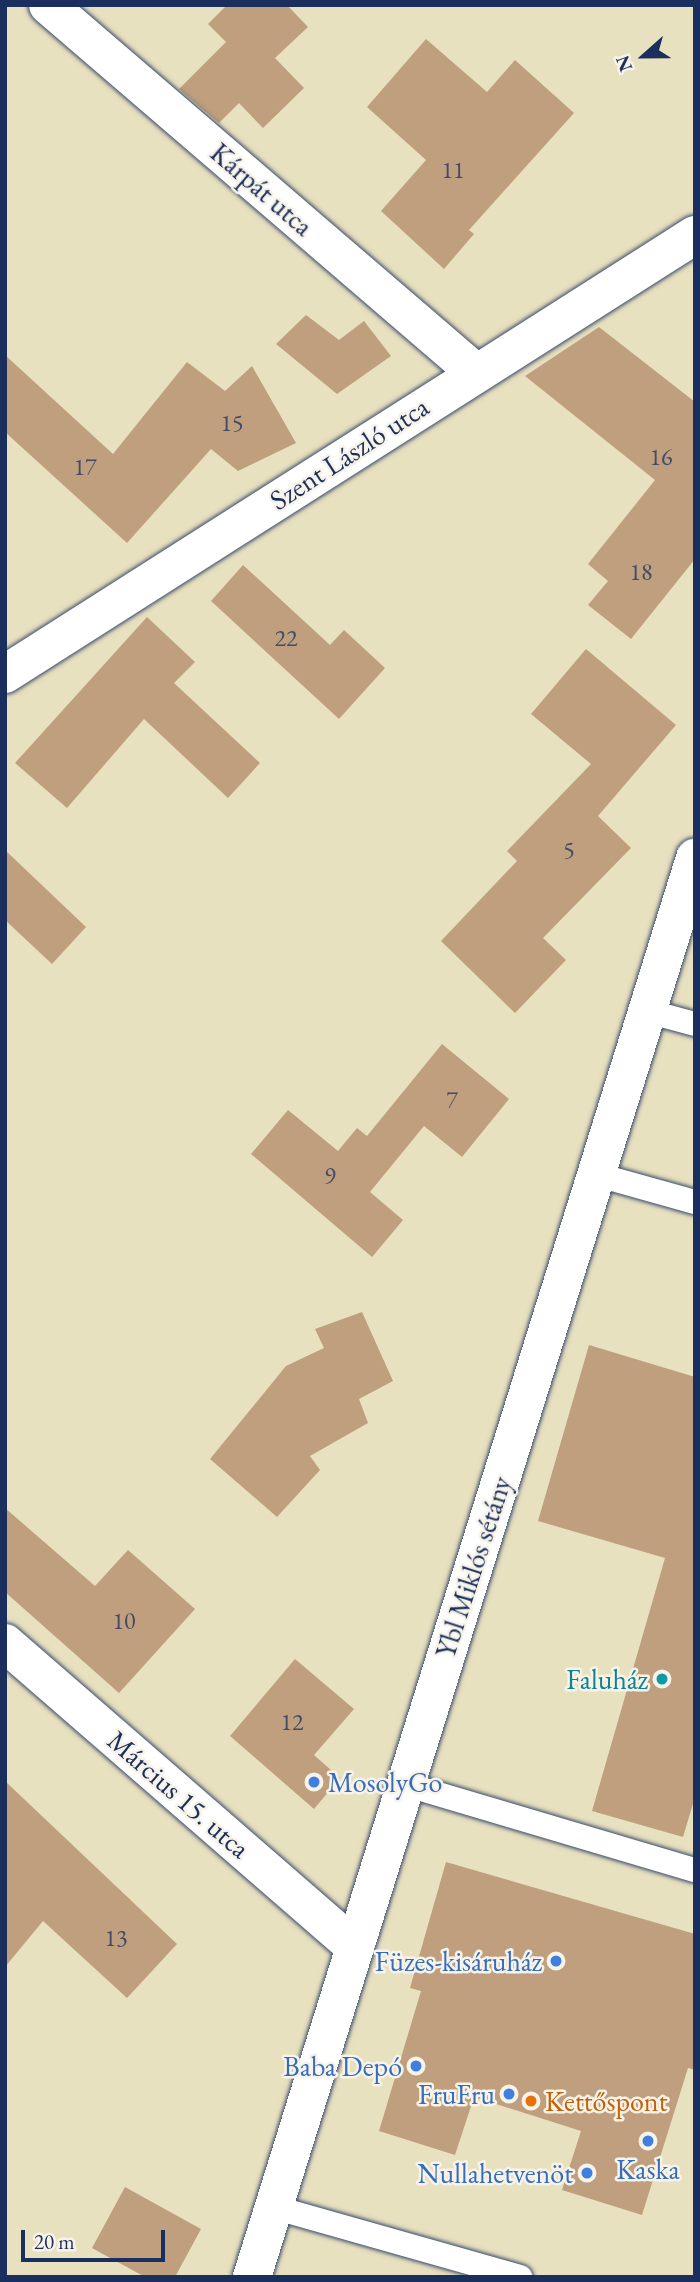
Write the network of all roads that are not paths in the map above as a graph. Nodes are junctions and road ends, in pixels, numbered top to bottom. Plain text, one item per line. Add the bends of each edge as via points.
1 (48, 5) edge
2 (695, 235) edge
3 (475, 372) junction
4 (5, 674) edge
5 (695, 858) edge
6 (647, 1012) junction
7 (695, 1024) edge
8 (598, 1175) junction
9 (695, 1202) edge
10 (5, 1643) edge
11 (404, 1784) junction
12 (695, 1870) edge
13 (353, 1945) junction
14 (273, 2207) junction
15 (252, 2277) edge
16 (520, 2277) edge

1 - 3 street, Kárpát utca
2 - 3 street, Szent László utca
3 - 4 street, Szent László utca
5 - 6 street, Ybl Miklós sétány
6 - 7 lane
6 - 8 street, Ybl Miklós sétány
8 - 9 lane
8 - 11 street, Ybl Miklós sétány
10 - 13 street, Március 15. utca
11 - 12 lane
11 - 13 street, Ybl Miklós sétány
13 - 14 street, Ybl Miklós sétány
14 - 15 street, Ybl Miklós sétány
14 - 16 lane

